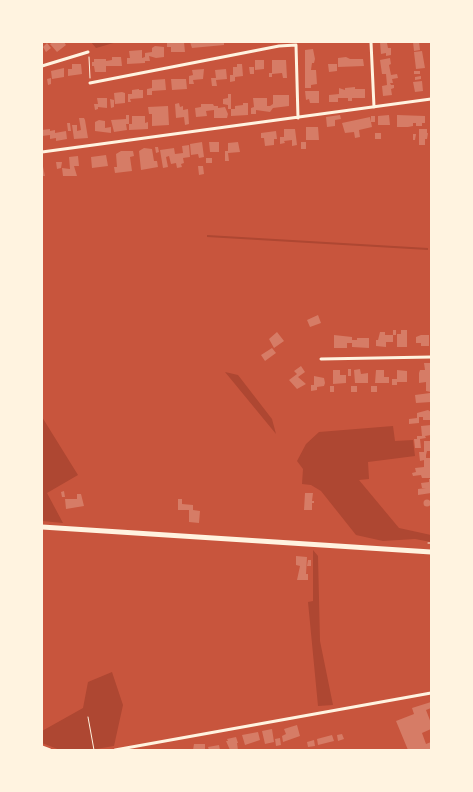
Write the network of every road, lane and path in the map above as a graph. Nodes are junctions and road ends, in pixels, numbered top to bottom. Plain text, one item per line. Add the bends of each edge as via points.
1 (371, 42) edge
2 (279, 44) edge
3 (296, 44) edge
4 (88, 52) joint
5 (42, 66) edge
6 (90, 83) joint
7 (431, 99) edge
8 (374, 107) junction
9 (298, 118) junction
10 (42, 152) edge
11 (431, 357) edge
12 (321, 359) dead end
13 (42, 527) edge
14 (428, 543) dead end
15 (431, 544) edge
16 (431, 552) edge
17 (431, 692) edge
18 (88, 717) dead end
19 (42, 747) edge
20 (50, 750) edge
21 (94, 750) edge
22 (115, 750) edge

1 - 8 street
2 - 3 street
2 - 6 street
3 - 9 street
4 - 5 street
4 - 6 path
7 - 8 street
8 - 9 street
9 - 10 street
11 - 12 street
13 - 16 main road
14 - 15 path
17 - 22 street
18 - 21 path
19 - 20 street

